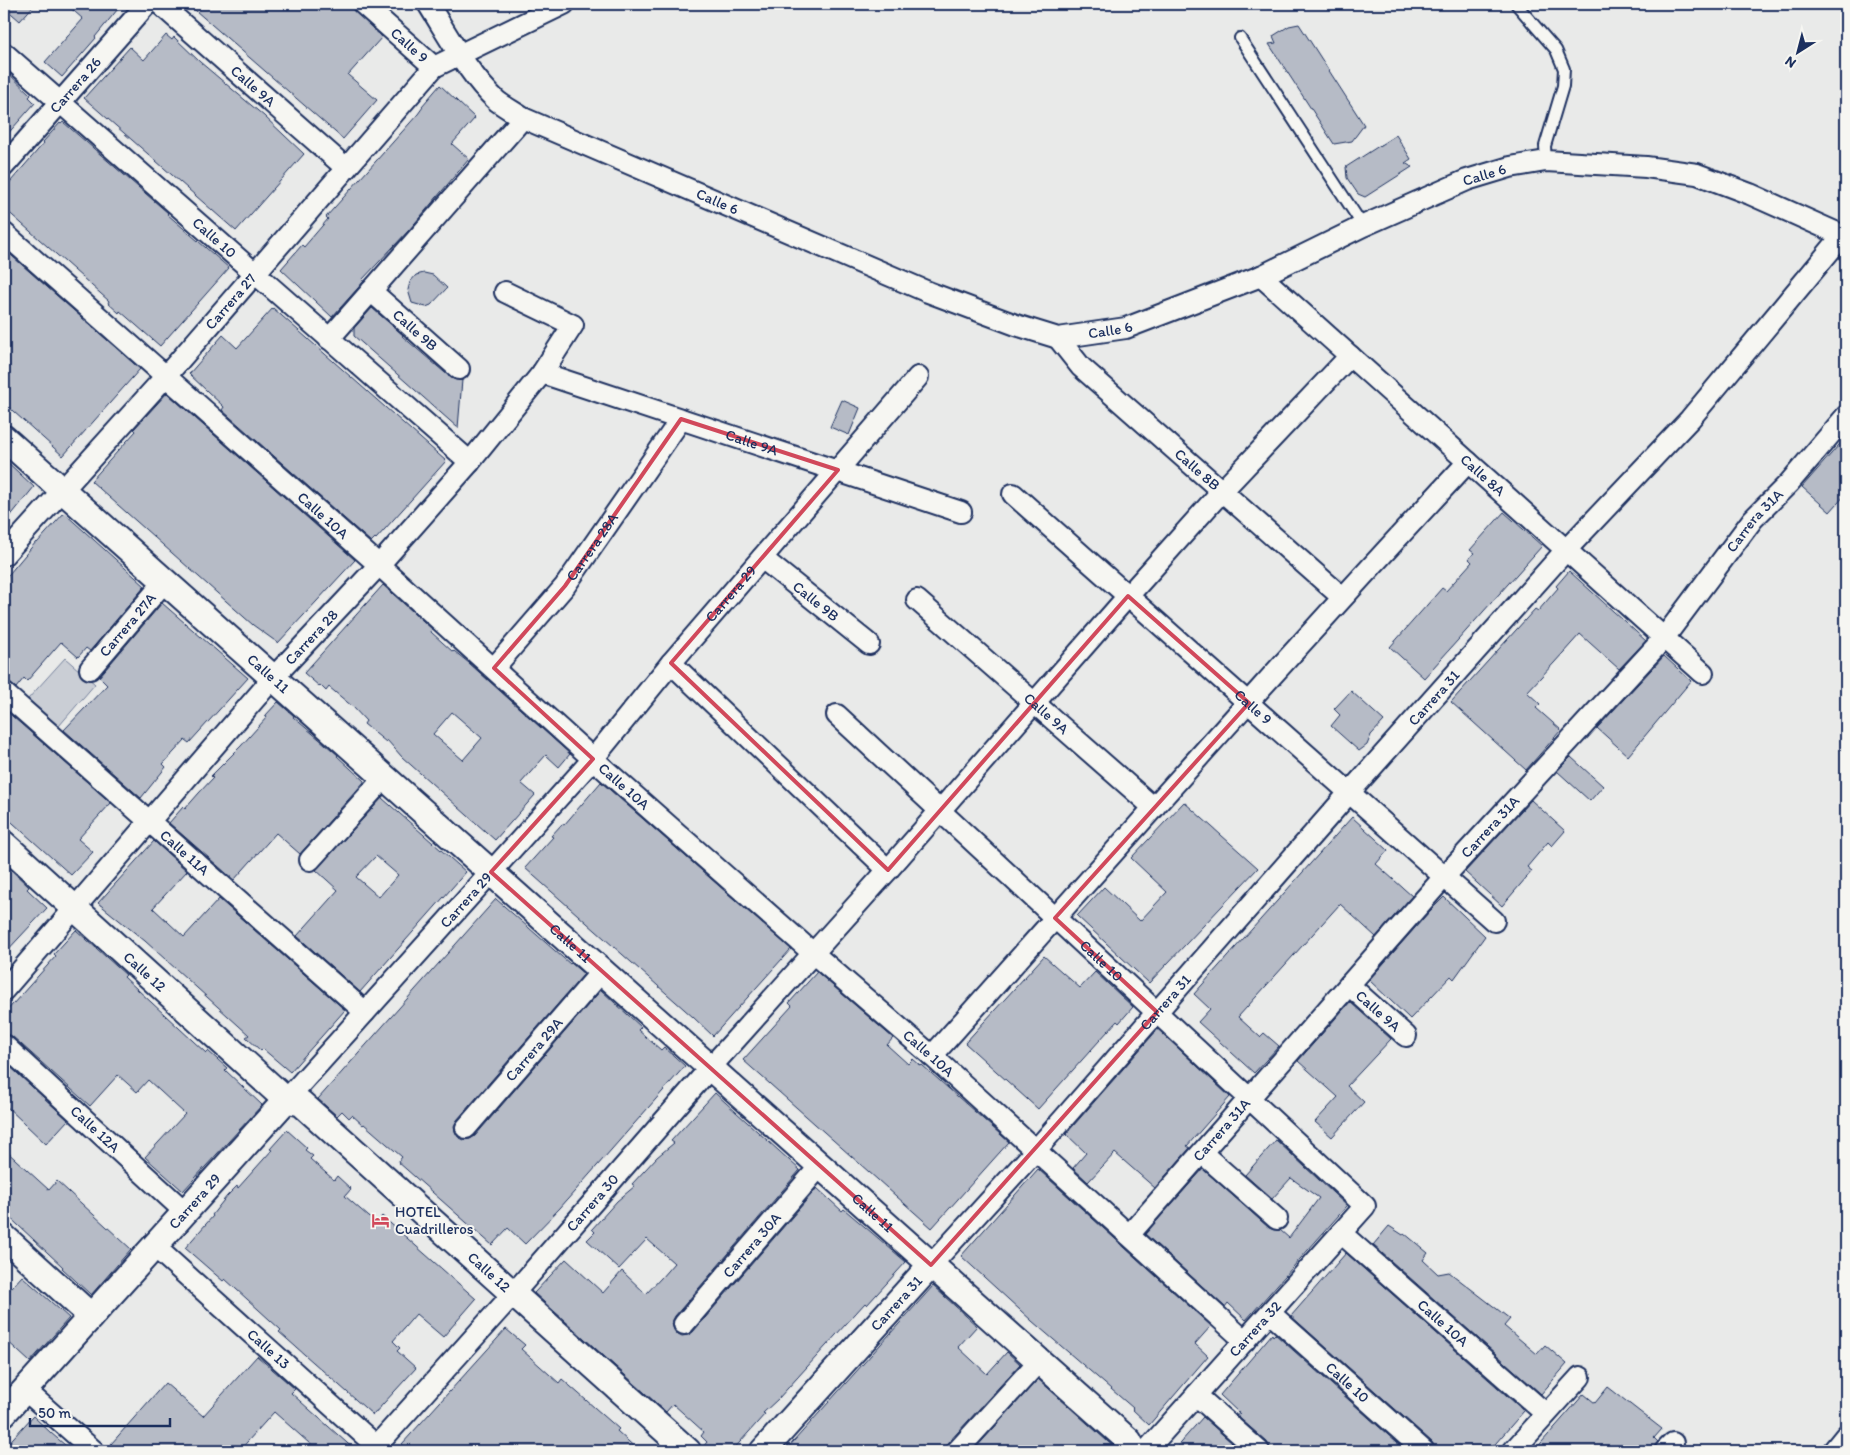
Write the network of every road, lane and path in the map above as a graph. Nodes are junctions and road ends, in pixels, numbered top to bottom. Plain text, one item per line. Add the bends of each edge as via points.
1 (147, 4) edge
2 (160, 4) edge
3 (363, 4) edge
4 (428, 4) edge
5 (564, 4) edge
6 (1516, 4) edge
7 (1240, 38) dead end
8 (4, 53) edge
9 (460, 54) junction
10 (434, 67) junction
11 (60, 102) junction
12 (523, 118) junction
13 (1546, 161) junction
14 (4, 166) edge
15 (346, 168) junction
16 (1363, 226) junction
17 (4, 233) edge
18 (1844, 236) edge
19 (254, 273) junction
20 (1261, 276) junction
21 (371, 291) junction
22 (505, 292) dead end
23 (1058, 338) junction
24 (329, 339) junction
25 (1350, 356) junction
26 (459, 369) dead end
27 (542, 373) junction
28 (166, 376) junction
29 (918, 378) dead end
30 (1846, 416) edge
31 (681, 419) junction
32 (4, 438) edge
33 (470, 462) junction
34 (1468, 462) junction
35 (838, 470) junction
36 (62, 490) junction
37 (1222, 491) junction
38 (1012, 494) dead end
39 (961, 512) dead end
40 (1566, 550) junction
41 (4, 555) edge
42 (762, 558) junction
43 (379, 566) junction
44 (165, 581) junction
45 (1128, 596) junction
46 (1342, 597) junction
47 (917, 600) dead end
48 (1664, 638) junction
49 (869, 644) dead end
50 (671, 663) junction
51 (494, 668) junction
52 (90, 669) dead end
53 (1703, 673) dead end
54 (273, 678) junction
55 (4, 693) edge
56 (1249, 703) junction
57 (1034, 704) junction
58 (838, 715) dead end
59 (594, 759) junction
60 (385, 778) junction
61 (1349, 793) junction
62 (1154, 808) junction
63 (940, 811) junction
64 (149, 821) junction
65 (4, 844) edge
66 (310, 860) dead end
67 (888, 870) junction
68 (491, 872) junction
69 (1444, 876) junction
70 (75, 909) junction
71 (1055, 918) junction
72 (1494, 921) dead end
73 (814, 954) junction
74 (602, 971) junction
75 (1349, 985) junction
76 (4, 990) edge
77 (365, 1012) junction
78 (1156, 1012) junction
79 (1406, 1036) dead end
80 (4, 1045) edge
81 (932, 1056) junction
82 (710, 1068) junction
83 (1249, 1098) junction
84 (286, 1100) junction
85 (466, 1128) dead end
86 (1036, 1150) junction
87 (1202, 1153) junction
88 (820, 1166) junction
89 (1365, 1206) joint
90 (185, 1212) junction
91 (1277, 1219) dead end
92 (1341, 1233) junction
93 (1129, 1235) junction
94 (4, 1237) edge
95 (154, 1246) junction
96 (931, 1265) junction
97 (507, 1300) junction
98 (1270, 1313) junction
99 (91, 1316) junction
100 (684, 1324) dead end
101 (1245, 1341) junction
102 (1039, 1361) junction
103 (1580, 1377) dead end
104 (25, 1390) junction
105 (1196, 1395) junction
106 (4, 1413) edge
107 (1546, 1414) junction
108 (377, 1450) edge
109 (94, 1451) edge
110 (662, 1451) edge
111 (688, 1451) edge
112 (763, 1451) edge
113 (957, 1451) edge
114 (1134, 1451) edge
115 (1146, 1451) edge
116 (1259, 1451) edge
117 (1424, 1451) edge
118 (1513, 1451) edge

1 - 11 street, Carrera 26
2 - 15 street, Calle 9A
3 - 10 street, Calle 9
4 - 9 street, Calle 6
5 - 9 street, Carrera 27
6 - 13 lane via 1556,50 1564,69 1563,86 1545,146
7 - 16 lane
8 - 11 street, Calle 10
9 - 10 street, Carrera 27
9 - 12 street, Calle 6 via 481,85
10 - 15 street, Carrera 27
11 - 14 street, Carrera 26
11 - 19 street, Calle 10
12 - 21 street
12 - 23 street, Calle 6 via 928,292
13 - 16 street, Calle 6 via 1510,166 1467,180
13 - 18 street, Calle 6 via 1646,167 1697,174
15 - 19 street, Carrera 27
16 - 20 street, Calle 6
17 - 28 street, Calle 10A
18 - 40 street, Carrera 31 via 1690,419
19 - 24 street, Calle 10
19 - 28 street, Carrera 27
20 - 23 street, Calle 6 via 1126,328
20 - 25 street, Calle 8A
21 - 24 street
21 - 26 street, Calle 9B
22 - 27 street, Carrera 28 via 573,324
23 - 37 street, Calle 8B via 1081,367
24 - 33 street, Calle 10
25 - 34 street, Calle 8A
25 - 37 street, Carrera 30
27 - 31 street, Calle 9A
27 - 33 street, Carrera 28
28 - 36 street, Carrera 27
28 - 43 street, Calle 10A
29 - 35 street, Carrera 29
30 - 48 street, Carrera 31A via 1754,520
31 - 35 street, Calle 9A
31 - 51 street, Carrera 28A via 565,586
32 - 36 street, Calle 11
33 - 43 street, Carrera 28
34 - 40 street, Calle 8A
34 - 46 street
35 - 39 street, Calle 9A
35 - 42 street, Carrera 29
36 - 41 street, Carrera 27
36 - 44 street, Calle 11
37 - 45 street, Carrera 30
37 - 46 street, Calle 8B
38 - 45 street, Calle 9
40 - 48 street, Calle 8A
40 - 61 street, Carrera 31
42 - 49 street, Calle 9B
42 - 50 street, Carrera 29
43 - 51 street, Calle 10A
43 - 54 street, Carrera 28
44 - 52 street, Carrera 27A
44 - 54 street, Calle 11
45 - 56 street, Calle 9
45 - 57 street, Carrera 30
46 - 56 street
47 - 57 street, Calle 9A
48 - 53 street, Calle 8A
48 - 69 street, Carrera 31A
50 - 59 street, Carrera 29
50 - 67 street
51 - 59 street, Calle 10A
54 - 60 street, Calle 11
54 - 64 street, Carrera 28
55 - 64 street, Calle 11A
56 - 61 street, Calle 9
56 - 62 street
57 - 62 street, Calle 9A
57 - 63 street, Carrera 30
58 - 63 street, Calle 10
59 - 68 street, Carrera 29
59 - 73 street, Calle 10A
60 - 66 street
60 - 68 street, Calle 11
61 - 69 street, Calle 9
61 - 78 street, Carrera 31
62 - 71 street
63 - 67 street, Carrera 30
63 - 71 street, Calle 10
64 - 70 street, Carrera 28
64 - 77 street, Calle 11A
65 - 70 street, Calle 12
67 - 73 street, Carrera 30
68 - 74 street, Calle 11
68 - 77 street, Carrera 29
69 - 72 street, Calle 9
69 - 75 street, Carrera 31A
70 - 76 street, Carrera 28
70 - 84 street, Calle 12
71 - 78 street, Calle 10
71 - 81 street
73 - 81 street, Calle 10A
73 - 82 street, Carrera 30
74 - 82 street, Calle 11
74 - 85 street, Carrera 29A
75 - 79 street, Calle 9A
75 - 83 street, Carrera 31A
77 - 84 street, Carrera 29
78 - 83 street, Calle 10
78 - 86 street, Carrera 31
80 - 90 street, Calle 12A
81 - 86 street, Calle 10A
82 - 88 street, Calle 11
82 - 97 street, Carrera 30
83 - 87 street, Carrera 31A
83 - 89 street, Calle 10
84 - 90 street, Carrera 29
84 - 97 street, Calle 12 via 301,1103
86 - 93 street, Calle 10A
86 - 96 street, Carrera 31
87 - 91 street
87 - 93 street, Carrera 31A
88 - 96 street, Calle 11
88 - 100 street, Carrera 30A
89 - 92 street, Carrera 32
90 - 95 street, Carrera 29
92 - 98 street, Carrera 32
92 - 107 street, Calle 10A
93 - 101 street, Calle 10A
94 - 99 street
95 - 99 street, Carrera 29
95 - 108 street, Calle 13
96 - 102 street, Calle 11
96 - 112 street, Carrera 31
97 - 108 street, Carrera 30
97 - 110 street, Calle 12
97 - 111 street, Calle 12
98 - 101 street, Carrera 32
98 - 117 street, Calle 10
99 - 104 street, Carrera 29
101 - 105 street, Carrera 32
102 - 113 street
102 - 114 street, Calle 11 via 1129,1441
103 - 107 street
104 - 106 street, Carrera 29
104 - 109 street
105 - 115 street, Carrera 32
105 - 116 street
107 - 118 street

